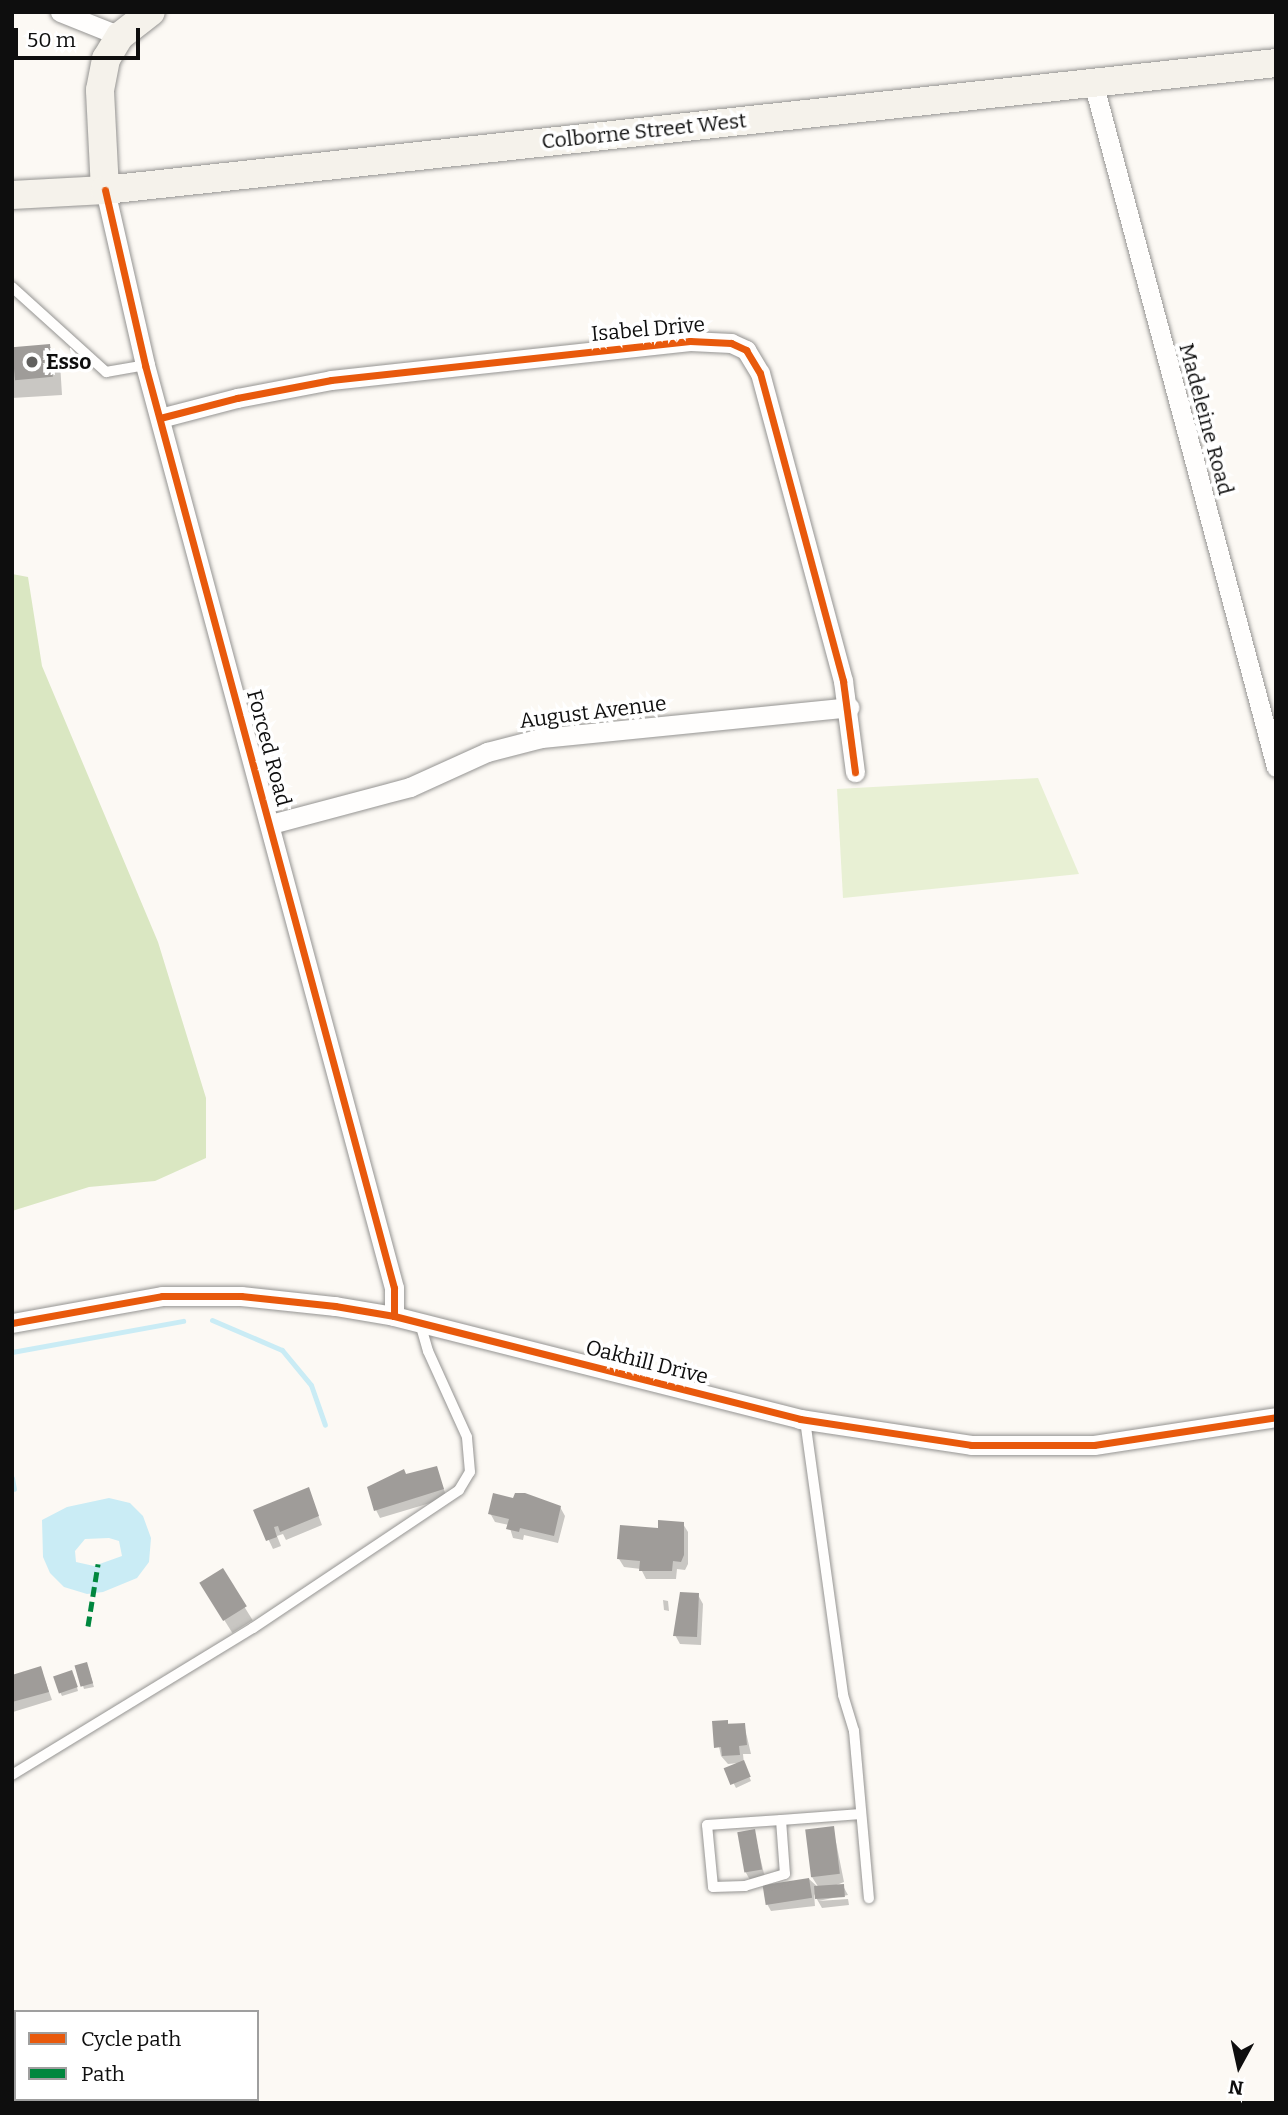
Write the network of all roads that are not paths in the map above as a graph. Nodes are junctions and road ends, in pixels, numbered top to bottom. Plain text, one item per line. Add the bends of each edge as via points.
1 (61, 12) edge
2 (151, 12) edge
3 (120, 36) junction
4 (1276, 63) edge
5 (1093, 82) junction
6 (105, 190) junction
7 (12, 195) edge
8 (12, 287) edge
9 (145, 365) junction
10 (160, 418) junction
11 (849, 707) junction
12 (1276, 767) edge
13 (855, 772) dead end
14 (271, 824) junction
15 (394, 1316) junction
16 (12, 1323) edge
17 (420, 1323) junction
18 (1276, 1417) edge
19 (805, 1420) junction
20 (12, 1775) edge
21 (861, 1814) junction
22 (781, 1820) junction
23 (870, 1898) dead end

1 - 3 street
2 - 3 main road
3 - 6 main road via 106,59 100,90
4 - 5 main road, Colborne Street West
5 - 6 main road, Colborne Street West
5 - 12 street, Madeleine Road
6 - 7 main road, Colborne Street West
6 - 9 street, Forced Road
8 - 9 lane via 106,372
9 - 10 street, Forced Road
10 - 11 street, Isabel Drive via 331,380 690,341 731,343 746,350 760,373
10 - 14 street, Forced Road
11 - 13 street, Isabel Drive
11 - 14 street, August Avenue via 541,738 486,752 410,787
14 - 15 street, Forced Road via 394,1288
15 - 16 street, Oakhill Drive via 280,1299 187,1295 138,1298
15 - 17 street, Oakhill Drive
17 - 19 street, Oakhill Drive
17 - 20 lane via 467,1437 470,1472 459,1490 253,1628
18 - 19 street, Oakhill Drive via 1141,1440 1008,1447 920,1440
19 - 21 lane via 843,1695 853,1731
21 - 22 lane
21 - 23 lane
22 - 22 lane via 707,1825 713,1887 745,1886 785,1874

